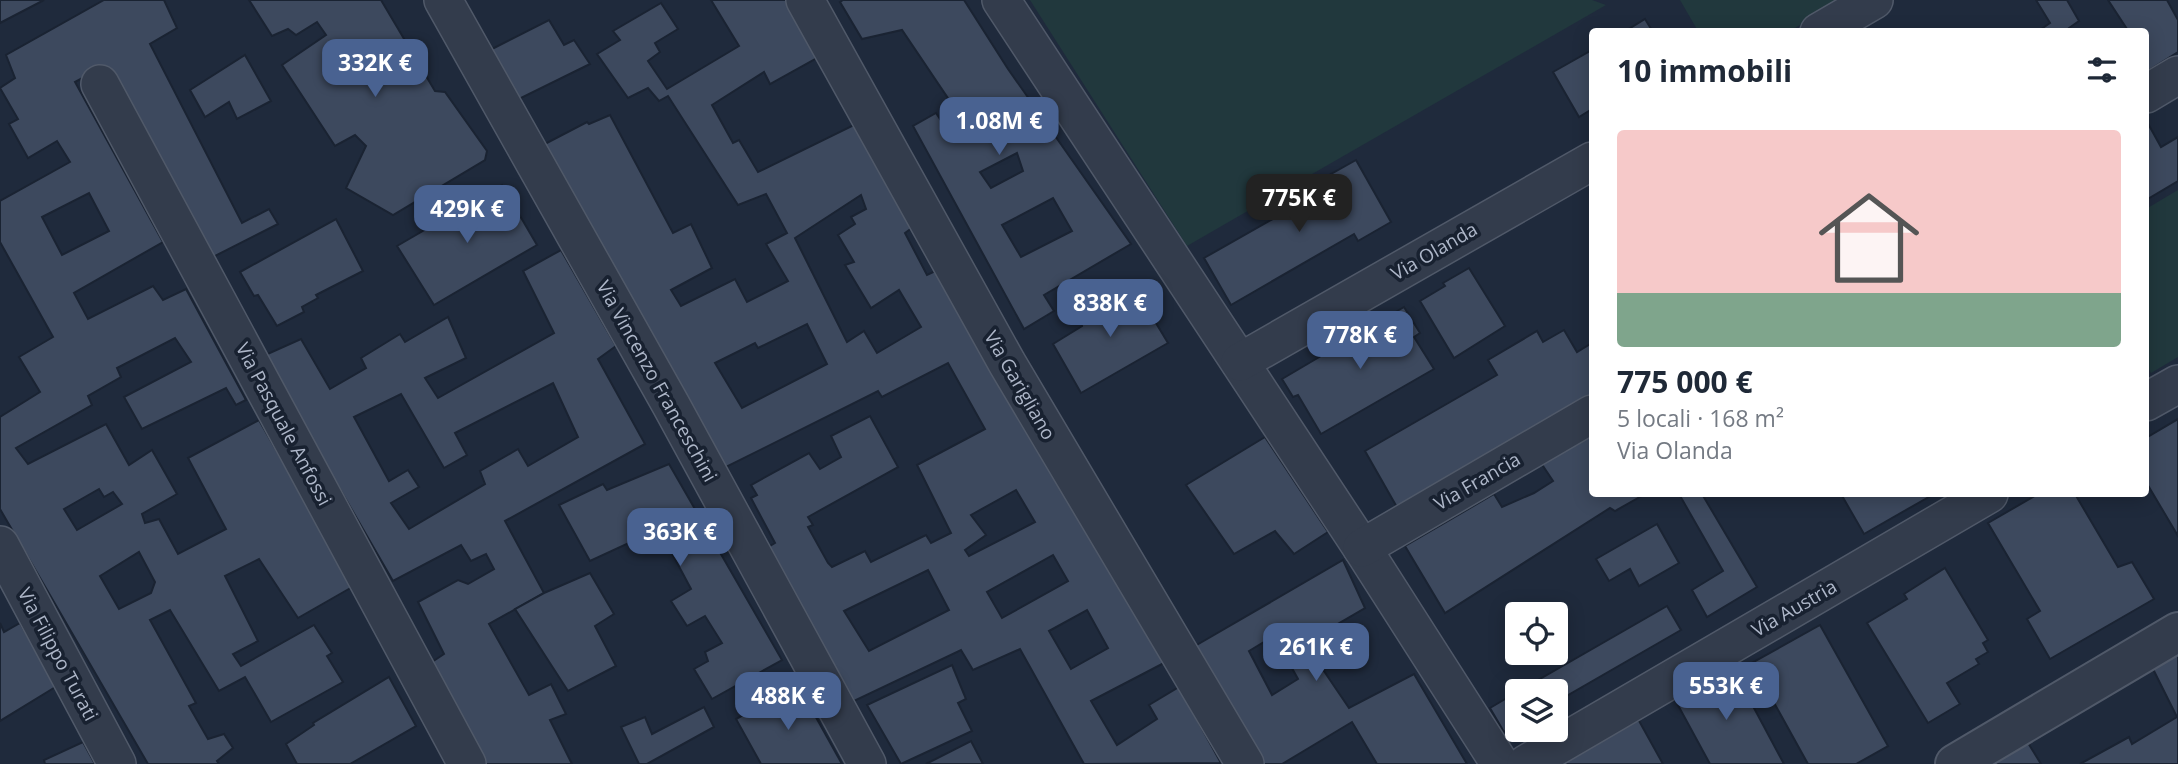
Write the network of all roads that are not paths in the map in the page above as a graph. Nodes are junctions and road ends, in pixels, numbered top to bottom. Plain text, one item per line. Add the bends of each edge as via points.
1 (443, 0) edge
2 (805, 0) edge
3 (1001, 0) edge
4 (1874, 0) edge
5 (1826, 28) edge
6 (2178, 75) edge
7 (100, 84) dead end
8 (2149, 92) edge
9 (1589, 163) edge
10 (1240, 362) junction
11 (2178, 384) edge
12 (2149, 400) edge
13 (1589, 416) edge
14 (1984, 497) edge
15 (0, 545) edge
16 (1362, 548) junction
17 (2178, 632) edge
18 (117, 764) edge
19 (467, 764) edge
20 (867, 764) edge
21 (1245, 764) edge
22 (1500, 764) edge
23 (1526, 764) edge
24 (1955, 764) edge

1 - 20 street, Via Vincenzo Franceschini
2 - 21 street, Via Garigliano via 1007,363
3 - 10 street
4 - 5 street
6 - 8 street
7 - 19 street, Via Pasquale Anfossi
9 - 10 street, Via Olanda
10 - 16 street
11 - 12 street
13 - 16 street, Via Francia
14 - 23 street, Via Austria
15 - 18 street, Via Filippo Turati
16 - 22 street
17 - 24 street

